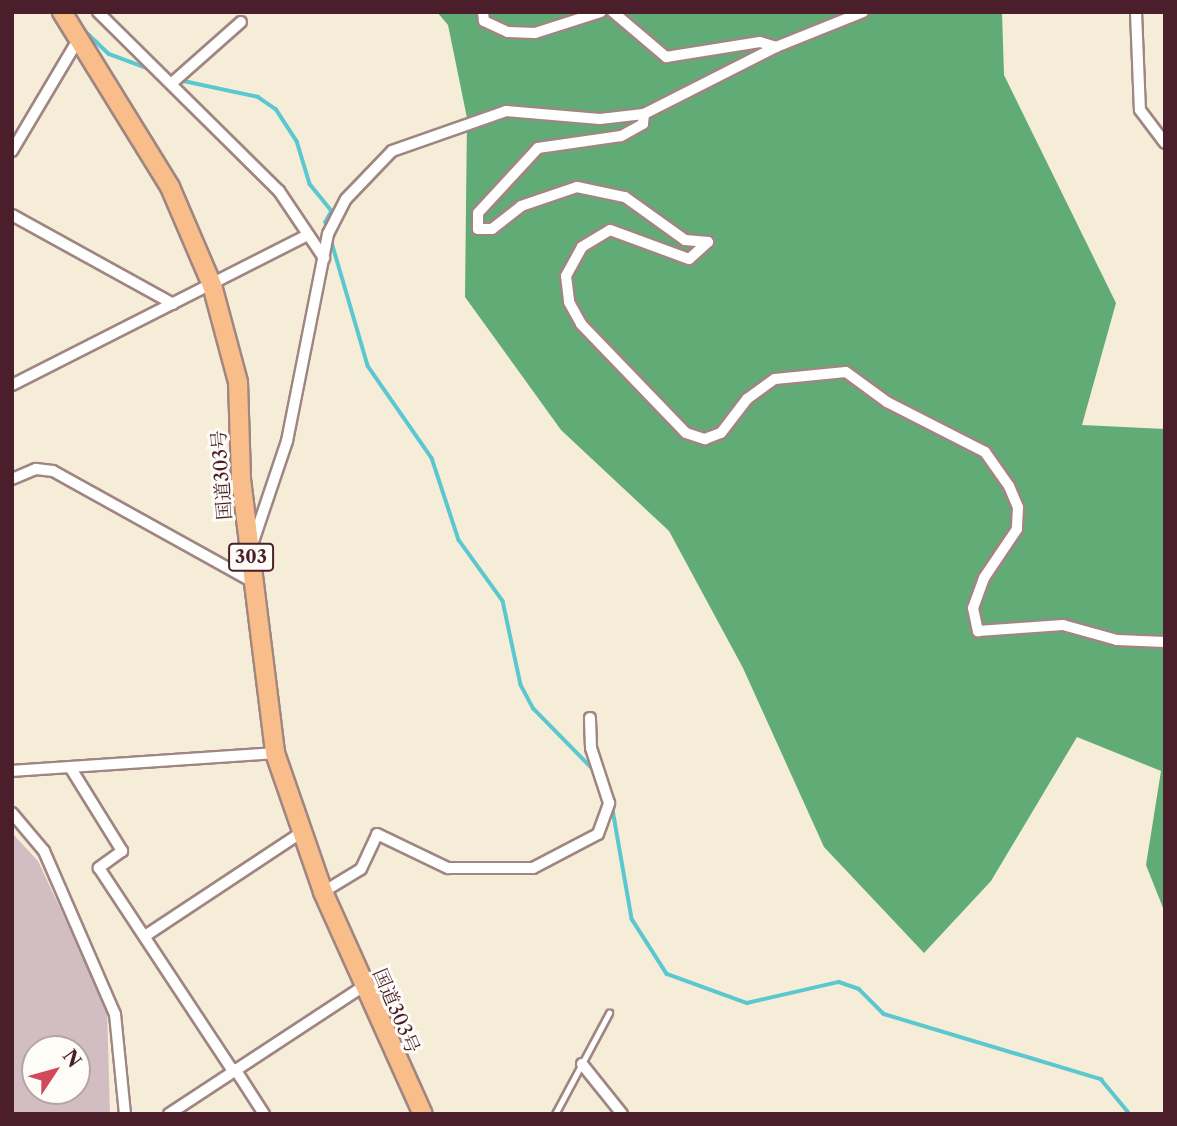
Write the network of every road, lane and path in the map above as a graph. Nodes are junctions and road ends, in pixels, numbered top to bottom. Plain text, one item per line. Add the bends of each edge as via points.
1 (62, 12) edge
2 (98, 12) edge
3 (483, 12) edge
4 (601, 12) edge
5 (613, 12) edge
6 (863, 12) edge
7 (1136, 12) edge
8 (241, 22) dead end
9 (79, 38) junction
10 (776, 47) junction
11 (172, 83) junction
12 (644, 114) junction
13 (1165, 143) edge
14 (12, 151) edge
15 (12, 215) edge
16 (308, 235) junction
17 (324, 258) junction
18 (212, 285) junction
19 (173, 304) junction
20 (12, 385) edge
21 (12, 479) edge
22 (251, 549) junction
23 (253, 582) junction
24 (1165, 642) edge
25 (590, 718) dead end
26 (275, 753) junction
27 (70, 767) junction
28 (14, 769) edge
29 (12, 813) edge
30 (299, 834) junction
31 (323, 892) junction
32 (145, 936) junction
33 (362, 987) junction
34 (609, 1013) dead end
35 (582, 1064) junction
36 (234, 1070) junction
37 (125, 1114) edge
38 (169, 1114) edge
39 (264, 1114) edge
40 (423, 1114) edge
41 (555, 1114) edge
42 (622, 1114) edge

1 - 9 highway, 国道303号 / 303
2 - 11 street
3 - 4 street via 484,21 508,32 535,33
5 - 10 street via 666,57 760,42
6 - 10 street
7 - 13 street via 1140,110
8 - 11 street
9 - 14 street
9 - 18 highway, 国道303号 / 303 via 170,187
10 - 12 street
11 - 16 street via 279,191
12 - 17 street via 600,119 519,110 408,140 346,199
12 - 24 street via 643,124 621,136 538,148 478,213 478,229 492,229 520,205 577,187 625,197 685,240 708,242 689,259 610,230 582,247 566,275 569,302 581,324 686,433 705,439 721,433 747,399 775,379 846,372 887,402 985,452 1009,486 1018,507 1017,528 984,578 972,620 978,631 1063,625 1117,640
15 - 19 street
16 - 17 street
16 - 18 street
17 - 22 street via 288,441
18 - 19 street
18 - 22 highway, 国道303号 / 303 via 239,382
19 - 20 street
21 - 23 street via 36,469 53,471
22 - 23 highway, 国道303号 / 303
23 - 26 highway, 国道303号 / 303
25 - 31 street via 591,748 609,803 605,824 588,840 533,868 448,868 377,834 361,869
26 - 27 street
26 - 30 highway, 国道303号 / 303
27 - 28 street
27 - 32 street via 122,851 99,868
29 - 37 street via 44,851 115,1014
30 - 31 highway, 国道303号 / 303
30 - 32 street
31 - 33 highway, 国道303号 / 303
32 - 36 street
33 - 36 street
33 - 40 highway, 国道303号 / 303
34 - 35 lane
35 - 41 lane
35 - 42 street
36 - 38 street
36 - 39 street

